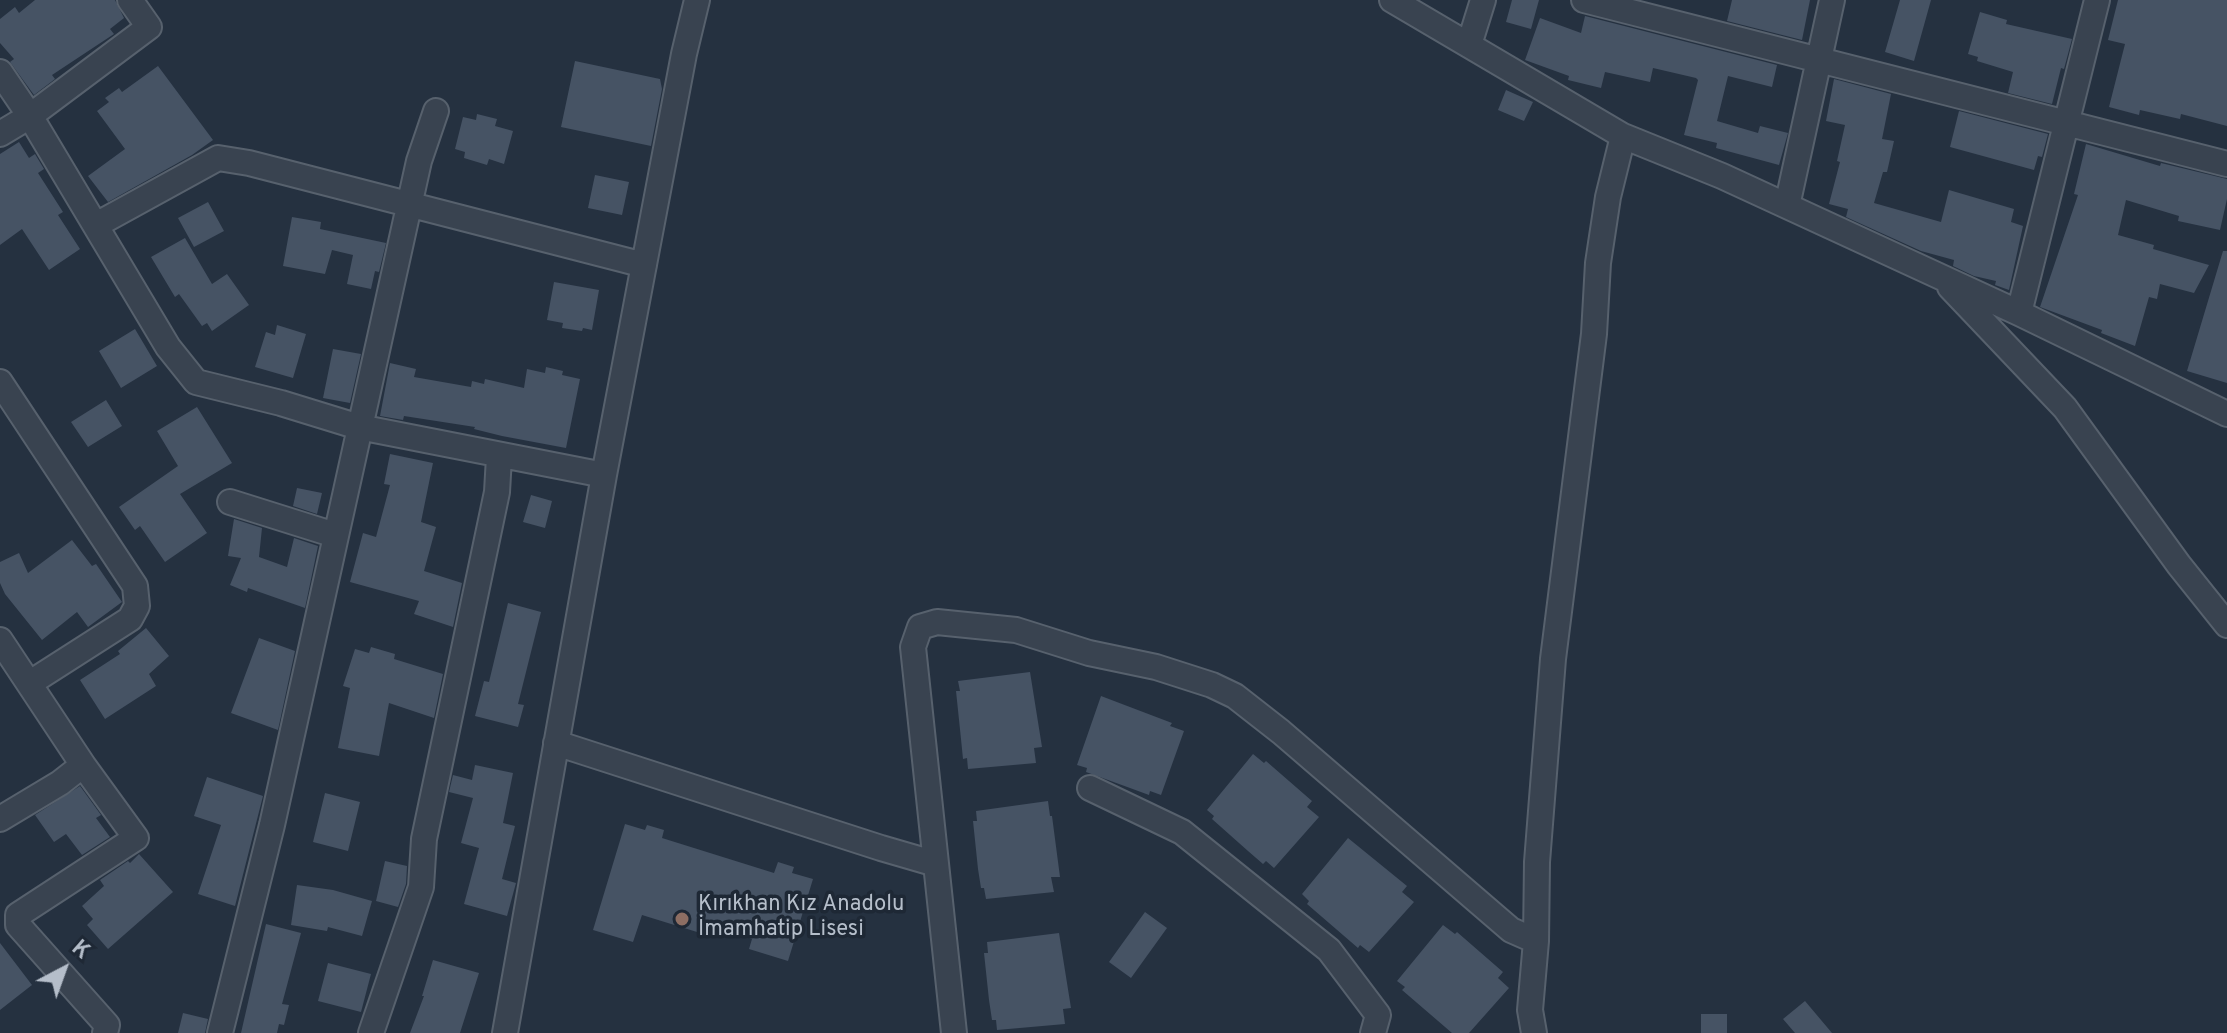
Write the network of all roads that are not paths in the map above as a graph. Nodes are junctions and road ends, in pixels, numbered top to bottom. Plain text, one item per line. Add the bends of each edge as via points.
1 (130, 0) edge
2 (697, 0) edge
3 (1392, 0) edge
4 (1483, 0) edge
5 (1584, 0) edge
6 (1832, 0) edge
7 (2097, 0) edge
8 (1469, 45) junction
9 (1819, 60) junction
10 (0, 72) edge
11 (436, 111) dead end
12 (30, 116) junction
13 (2067, 123) junction
14 (0, 134) edge
15 (1623, 136) junction
16 (2227, 164) edge
17 (409, 205) junction
18 (1787, 206) junction
19 (96, 225) junction
20 (644, 265) junction
21 (1941, 278) junction
22 (2019, 313) junction
23 (0, 382) edge
24 (2227, 414) edge
25 (359, 427) junction
26 (499, 457) junction
27 (604, 475) junction
28 (230, 502) dead end
29 (335, 535) junction
30 (2227, 625) edge
31 (0, 640) edge
32 (30, 683) junction
33 (556, 743) junction
34 (83, 765) junction
35 (1090, 788) dead end
36 (0, 819) edge
37 (936, 864) junction
38 (0, 899) edge
39 (18, 925) junction
40 (1536, 941) junction
41 (105, 1033) edge
42 (220, 1033) edge
43 (371, 1033) edge
44 (505, 1033) edge
45 (954, 1033) edge
46 (1373, 1033) edge
47 (1534, 1033) edge

1 - 12 street via 149,27
2 - 20 street
3 - 8 street
4 - 8 street
5 - 9 street
6 - 9 street
7 - 13 street
8 - 15 street
9 - 13 street
9 - 18 street
10 - 12 street
11 - 17 street
12 - 14 street
12 - 19 street
13 - 16 street
13 - 22 street
15 - 18 street
15 - 40 street via 1598,263 1594,334 1553,659
17 - 19 street via 218,158
17 - 20 street
17 - 25 street
18 - 21 street
19 - 25 street via 168,347 196,382
20 - 27 street
21 - 22 street
21 - 30 street via 2065,408
22 - 24 street
23 - 32 street via 135,586 137,606 130,619
25 - 26 street
25 - 29 street
26 - 27 street
26 - 43 street via 497,492 424,839 421,887
27 - 33 street
28 - 29 street
29 - 42 street
31 - 32 street
32 - 34 street
33 - 37 street
33 - 44 street
34 - 36 street
34 - 39 street via 136,838 18,915
35 - 46 street via 1182,832 1329,950 1378,1015
37 - 40 street via 913,647 920,627 937,622 1016,630 1156,667 1235,696 1511,930
37 - 45 street
38 - 39 street
39 - 41 street via 107,1025
40 - 47 street via 1530,1010

